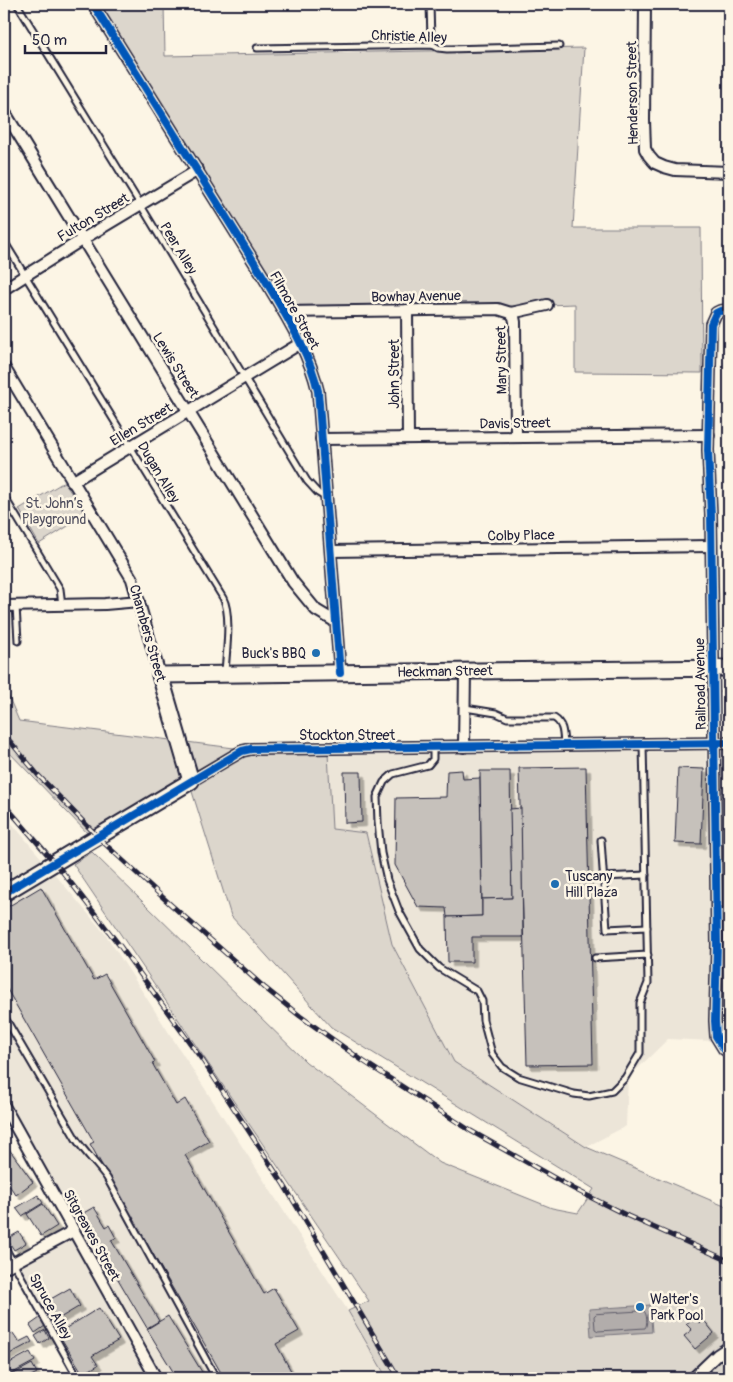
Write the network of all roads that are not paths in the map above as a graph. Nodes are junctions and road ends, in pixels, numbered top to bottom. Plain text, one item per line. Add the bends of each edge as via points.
1 (17, 4) edge
2 (93, 4) edge
3 (430, 4) edge
4 (645, 4) edge
5 (433, 45) junction
6 (559, 46) dead end
7 (257, 48) dead end
8 (4, 111) edge
9 (198, 170) junction
10 (729, 172) edge
11 (140, 204) junction
12 (83, 239) junction
13 (4, 241) edge
14 (24, 276) junction
15 (4, 289) edge
16 (547, 305) dead end
17 (407, 310) junction
18 (729, 310) edge
19 (284, 312) junction
20 (510, 312) junction
21 (301, 343) junction
22 (4, 367) edge
23 (244, 377) junction
24 (189, 411) junction
25 (709, 434) junction
26 (516, 437) junction
27 (408, 438) junction
28 (322, 439) junction
29 (130, 446) junction
30 (72, 482) junction
31 (4, 496) edge
32 (327, 498) junction
33 (711, 546) junction
34 (331, 551) junction
35 (139, 601) junction
36 (62, 605) junction
37 (4, 606) edge
38 (16, 606) junction
39 (336, 622) junction
40 (18, 641) dead end
41 (713, 668) junction
42 (729, 668) edge
43 (465, 671) junction
44 (340, 673) junction
45 (160, 675) junction
46 (225, 675) junction
47 (465, 708) junction
48 (713, 743) junction
49 (729, 743) edge
50 (643, 744) junction
51 (564, 745) junction
52 (433, 747) junction
53 (464, 747) junction
54 (191, 781) junction
55 (601, 840) dead end
56 (646, 875) junction
57 (603, 877) junction
58 (4, 893) edge
59 (647, 927) junction
60 (648, 955) junction
61 (595, 958) dead end
62 (4, 1016) edge
63 (729, 1052) edge
64 (4, 1106) edge
65 (73, 1231) junction
66 (4, 1246) edge
67 (14, 1263) junction
68 (4, 1268) edge
69 (729, 1348) edge
70 (78, 1378) edge
71 (156, 1378) edge
72 (216, 1378) edge
73 (693, 1378) edge

1 - 11 lane, Pear Alley
2 - 9 street, Filmore Street
3 - 5 lane
4 - 10 street, Henderson Street via 645,149 655,163 664,167
5 - 6 lane, Christie Alley via 447,49
5 - 7 lane, Christie Alley
8 - 12 street, Lewis Street
9 - 11 street, Fulton Street
9 - 19 street, Filmore Street
11 - 12 street, Fulton Street
11 - 23 lane, Pear Alley
12 - 14 street, Fulton Street
12 - 24 street, Lewis Street
13 - 14 lane, Dugan Alley
14 - 15 street, Fulton Street
14 - 29 lane, Dugan Alley
16 - 20 street, Bowhay Avenue
17 - 19 street, Bowhay Avenue
17 - 20 street, Bowhay Avenue via 498,309
17 - 27 street, John Street
18 - 25 street, Railroad Avenue via 717,313 711,324
19 - 21 street, Filmore Street
20 - 26 street, Mary Street via 515,322
21 - 23 street, Ellen Street
21 - 28 street, Filmore Street via 318,391
22 - 30 street, Chambers Street
23 - 24 street, Ellen Street
23 - 32 lane, Pear Alley via 307,481
24 - 29 street, Ellen Street
24 - 39 street, Lewis Street via 293,582 316,610
25 - 26 street, Davis Street
25 - 33 street, Railroad Avenue
26 - 27 street, Davis Street
27 - 28 street, Davis Street
28 - 32 street, Filmore Street
29 - 30 street, Ellen Street
29 - 46 lane, Dugan Alley via 225,601
30 - 35 street, Chambers Street via 125,566
31 - 36 lane via 60,589
32 - 34 street, Filmore Street
33 - 34 street, Colby Place
33 - 41 street, Railroad Avenue
34 - 39 street, Filmore Street
35 - 36 street
35 - 45 street, Chambers Street
36 - 38 street
37 - 38 street
38 - 40 lane
39 - 44 street, Filmore Street
41 - 42 street, Heckman Street
41 - 43 street, Heckman Street
41 - 48 street, Railroad Avenue
43 - 44 street, Heckman Street
43 - 47 street
44 - 46 street, Heckman Street
45 - 46 street, Heckman Street
45 - 54 street, Chambers Street
47 - 51 lane via 507,718 554,718 562,728
47 - 53 street
48 - 49 street, Stockton Street
48 - 50 street, Stockton Street
48 - 63 street, Railroad Avenue via 716,1036
50 - 51 street, Stockton Street
50 - 56 lane
51 - 53 street, Stockton Street
52 - 53 street, Stockton Street
52 - 54 street, Stockton Street via 251,749
52 - 60 lane via 433,759 428,765 393,774 384,782 377,797 381,854 399,911 420,949 439,968 477,991 482,1001 483,1020 492,1054 502,1068 518,1077 574,1094 589,1096 612,1091 625,1078 640,1052 640,1002 648,983
54 - 58 street, Stockton Street
55 - 57 lane
56 - 57 lane
56 - 59 lane
57 - 59 lane via 606,929
59 - 60 lane
60 - 61 lane
62 - 72 lane via 76,1138 107,1178
64 - 65 street, Sitgreaves Street
65 - 67 street
65 - 71 street, Sitgreaves Street
66 - 67 lane, Spruce Alley
67 - 68 street
67 - 70 lane, Spruce Alley
69 - 73 street

